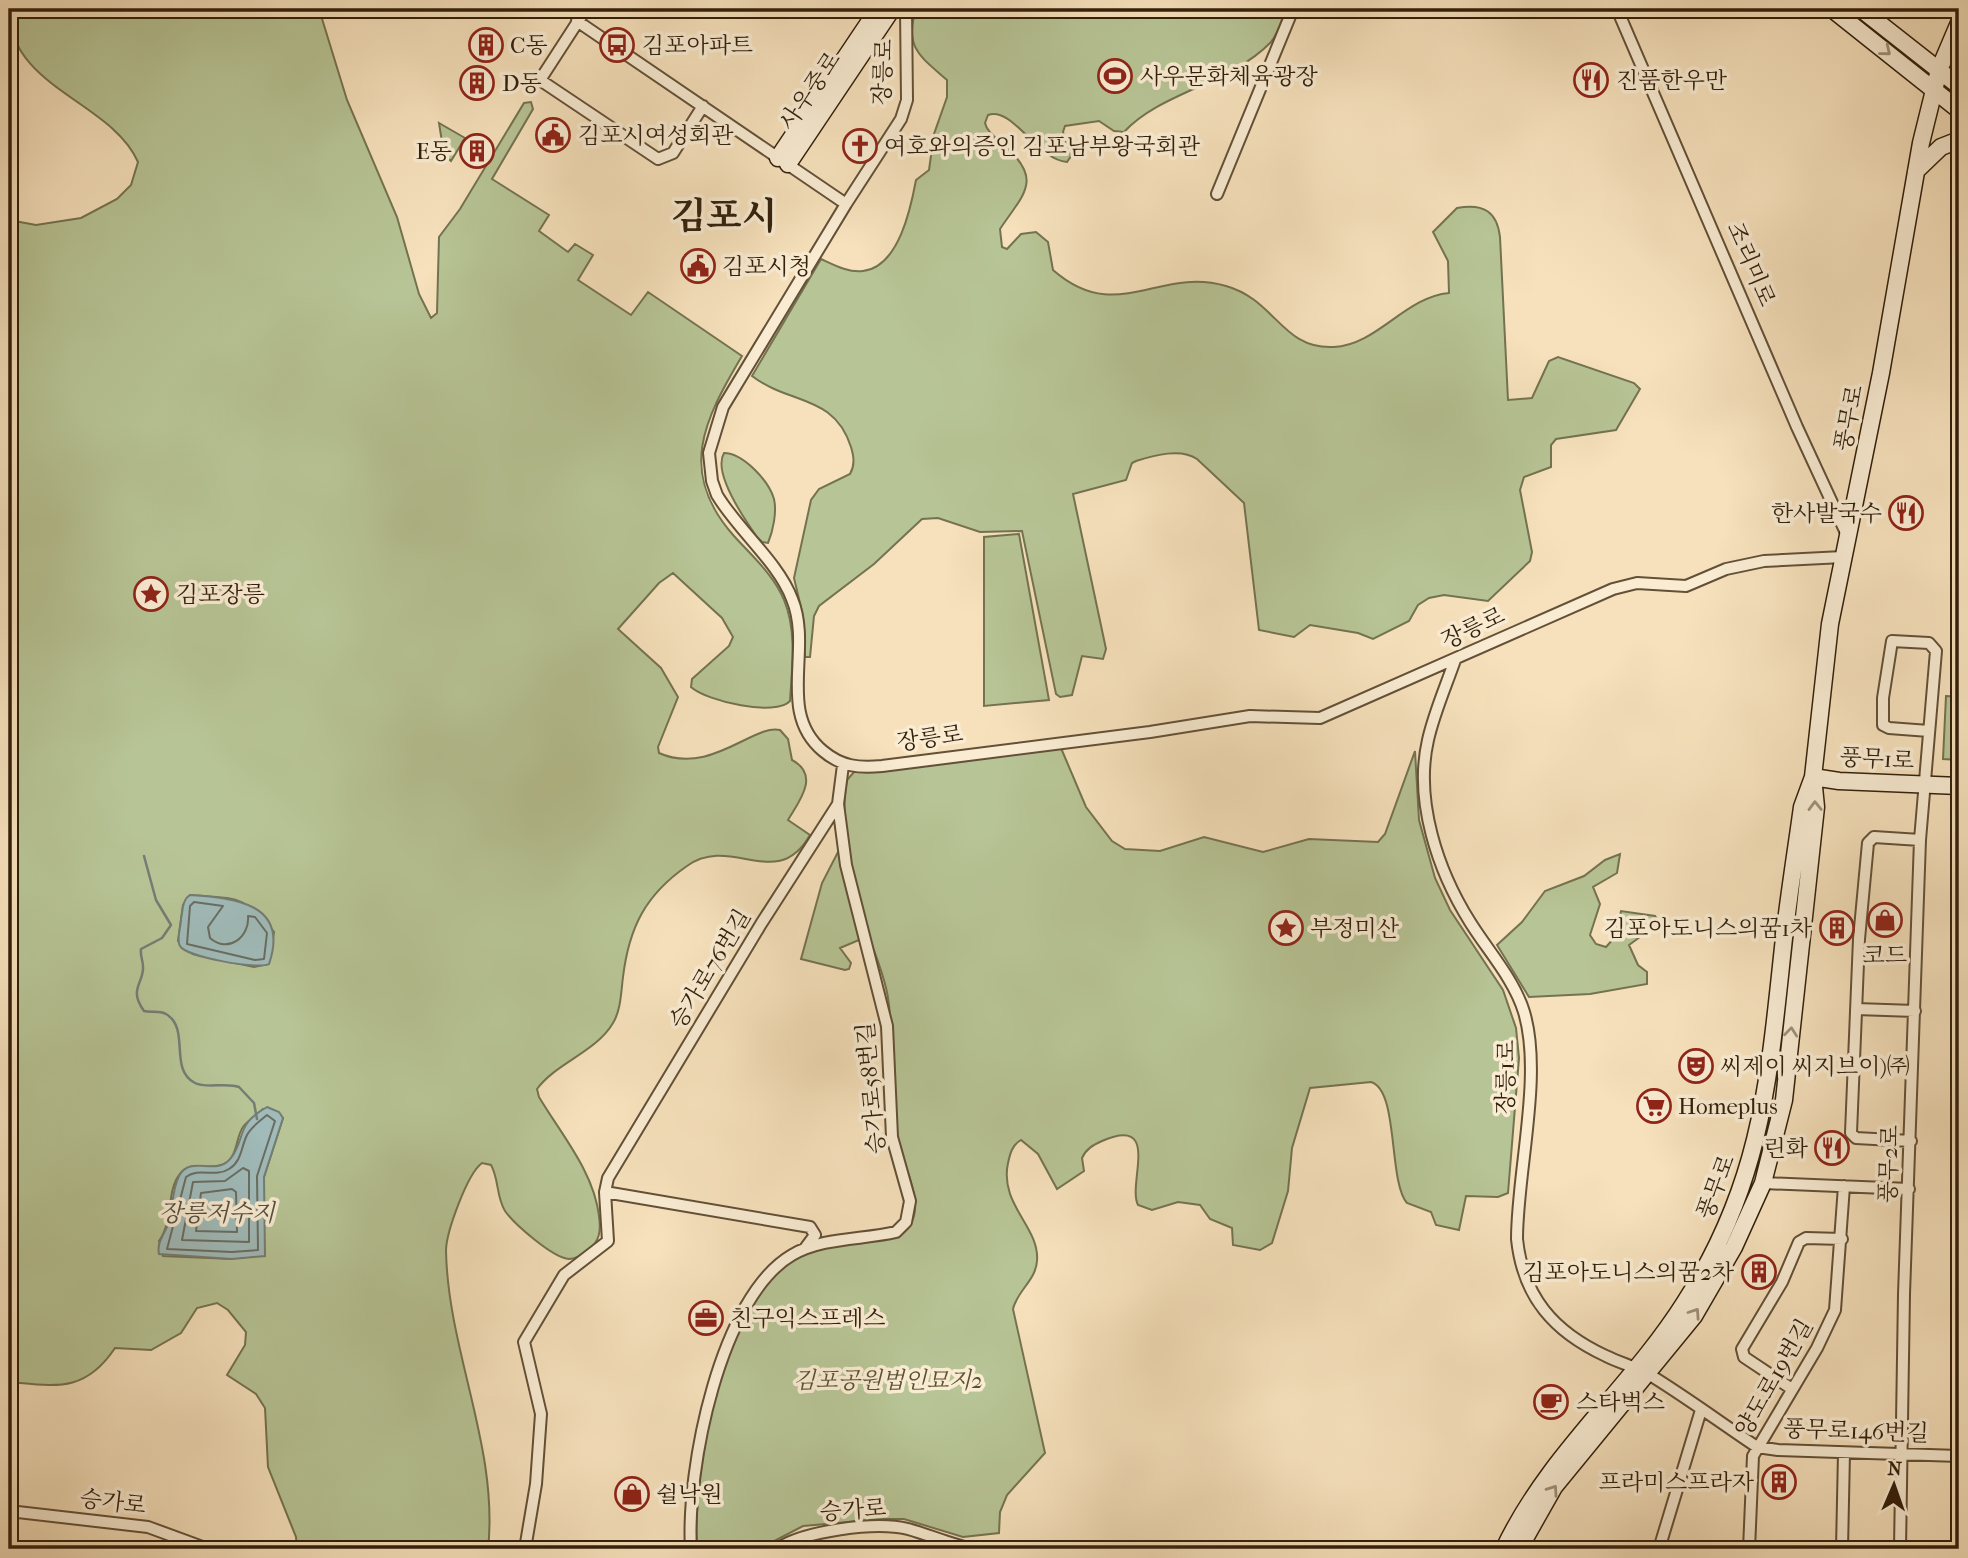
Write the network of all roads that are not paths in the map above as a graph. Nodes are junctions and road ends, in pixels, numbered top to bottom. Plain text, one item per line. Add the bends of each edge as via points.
1 (586, 9) edge
2 (878, 9) edge
3 (892, 9) edge
4 (906, 9) edge
5 (1293, 9) edge
6 (1617, 9) edge
7 (1832, 9) edge
8 (1861, 9) edge
9 (577, 21) junction
10 (1959, 23) edge
11 (1959, 36) edge
12 (1939, 70) junction
13 (1959, 86) edge
14 (1934, 89) junction
15 (703, 106) junction
16 (1959, 110) edge
17 (1959, 140) edge
18 (783, 161) junction
19 (1916, 171) junction
20 (1217, 194) dead end
21 (846, 204) junction
22 (1847, 536) junction
23 (1843, 557) junction
24 (1455, 660) junction
25 (1929, 731) junction
26 (843, 765) junction
27 (1813, 777) junction
28 (1924, 782) junction
29 (1959, 783) edge
30 (838, 804) junction
31 (1920, 840) junction
32 (1856, 1009) junction
33 (1914, 1011) junction
34 (1911, 1141) junction
35 (1763, 1183) junction
36 (1844, 1186) junction
37 (1909, 1189) junction
38 (604, 1192) junction
39 (1842, 1239) junction
40 (806, 1247) junction
41 (1641, 1371) junction
42 (1792, 1389) junction
43 (1701, 1410) junction
44 (1757, 1447) junction
45 (1844, 1453) junction
46 (1902, 1455) junction
47 (1959, 1456) edge
48 (9, 1511) edge
49 (1959, 1543) edge
50 (208, 1549) edge
51 (524, 1549) edge
52 (691, 1549) edge
53 (777, 1549) edge
54 (975, 1549) edge
55 (1504, 1549) edge
56 (1519, 1549) edge
57 (1659, 1549) edge
58 (1749, 1549) edge
59 (1842, 1549) edge
60 (1900, 1549) edge
61 (1959, 1549) edge

1 - 9 street
2 - 18 street, 사우중로
3 - 18 street, 사우중로
4 - 21 street, 장릉로 via 906,107
5 - 20 street
6 - 22 street, 조리미로
7 -> 14 street
8 - 12 street
9 - 15 street
9 - 15 street via 540,80 650,155 665,158 673,153
10 - 12 street
11 - 12 street
12 - 13 street
12 - 14 street, 풍무로
14 - 16 street
14 - 19 street, 풍무로
15 - 18 street
17 - 19 street via 1941,147
18 - 21 street
19 - 22 street, 풍무로
21 - 26 street, 장릉로 via 731,391 709,453 718,495 794,602 802,726 816,745
22 - 23 street, 풍무로
23 - 24 street, 장릉로 via 1740,565 1686,586 1624,586
23 - 27 street, 풍무로 via 1826,651
24 - 26 street, 장릉로 via 1314,719 1250,716 883,766
24 - 41 street, 장릉1로 via 1428,740 1427,804 1448,883 1517,995 1528,1030 1530,1063 1517,1224 1521,1267 1540,1308 1557,1326 1582,1344
25 - 25 street, 풍무2로 via 1935,646 1892,641 1883,724
25 - 28 street, 풍무2로
26 - 30 street, 승가로76번길
27 - 28 street, 풍무1로
35 -> 27 street, 풍무로 via 1786,1084 1815,820
27 - 41 street, 풍무로 via 1802,807 1756,1145 1732,1215 1702,1276
28 - 29 street, 풍무1로
28 - 31 street, 풍무2로
30 - 38 street, 승가로76번길 via 613,1169
30 - 40 street, 승가로58번길 via 860,925 884,1010 892,1137 910,1210 896,1232
31 - 32 street via 1874,837 1868,843
31 - 33 street, 풍무2로
32 - 33 street
32 - 34 street via 1852,1135
33 - 34 street, 풍무2로
34 - 37 street, 풍무2로
35 - 36 street
41 -> 35 street, 풍무로 via 1694,1316 1734,1247
36 - 37 street
36 - 39 street, 양도로19번길
37 - 46 street, 풍무2로
38 - 40 street via 810,1227 816,1235
38 - 51 street, 승가로76번길 via 608,1241 564,1275 524,1342 541,1414 536,1484
39 - 42 street, 양도로19번길 via 1835,1310
39 - 42 street via 1806,1238 1799,1242 1782,1282 1742,1349 1744,1357
40 - 52 street, 승가로58번길 via 765,1275 740,1315 704,1424
41 - 43 street, 풍무로146번길
41 - 55 street, 풍무로 via 1550,1471
56 -> 41 street, 풍무로 via 1554,1487
42 - 44 street, 양도로19번길
43 - 44 street, 풍무로146번길
43 - 57 street
44 - 45 street, 풍무로146번길
44 - 58 street, 양도로19번길 via 1750,1469
45 - 46 street, 풍무로146번길
45 - 59 street
46 - 47 street, 풍무로146번길
46 - 60 street, 풍무2로
48 - 50 street, 승가로 via 148,1527
49 - 61 street
53 - 54 street, 승가로 via 817,1533 890,1527

